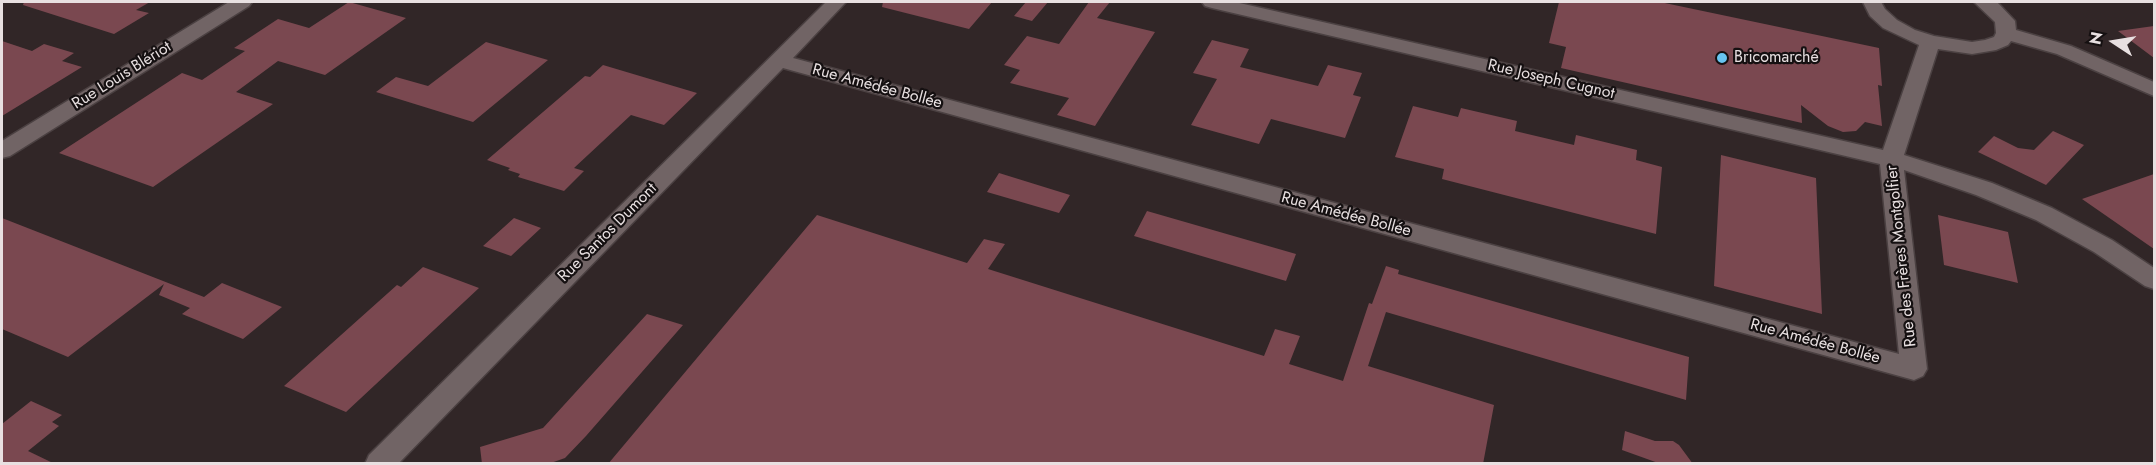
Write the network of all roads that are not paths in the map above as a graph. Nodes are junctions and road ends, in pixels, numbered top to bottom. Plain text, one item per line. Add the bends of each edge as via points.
1 (242, 2) edge
2 (836, 2) edge
3 (1212, 2) edge
4 (1872, 2) edge
5 (1984, 2) edge
6 (2006, 33) junction
7 (1930, 42) junction
8 (778, 60) junction
9 (2154, 90) edge
10 (2, 151) edge
11 (1891, 159) junction
12 (2154, 280) edge
13 (1914, 369) joint
14 (379, 464) edge

1 - 10 street, Rue Louis Blériot
2 - 8 street, Rue Santos Dumont
3 - 11 street, Rue Joseph Cugnot
4 - 7 street via 1890,24
5 - 6 street via 2005,21
6 - 7 street via 2001,41 1989,46 1962,48
6 - 9 street via 2064,50
7 - 11 street, Rue des Frères Montgolfier
8 - 13 street, Rue Amédée Bollée
8 - 14 street, Rue Santos Dumont
11 - 12 street, Rue Joseph Cugnot via 1984,189 2044,214
11 - 13 street, Rue des Frères Montgolfier

